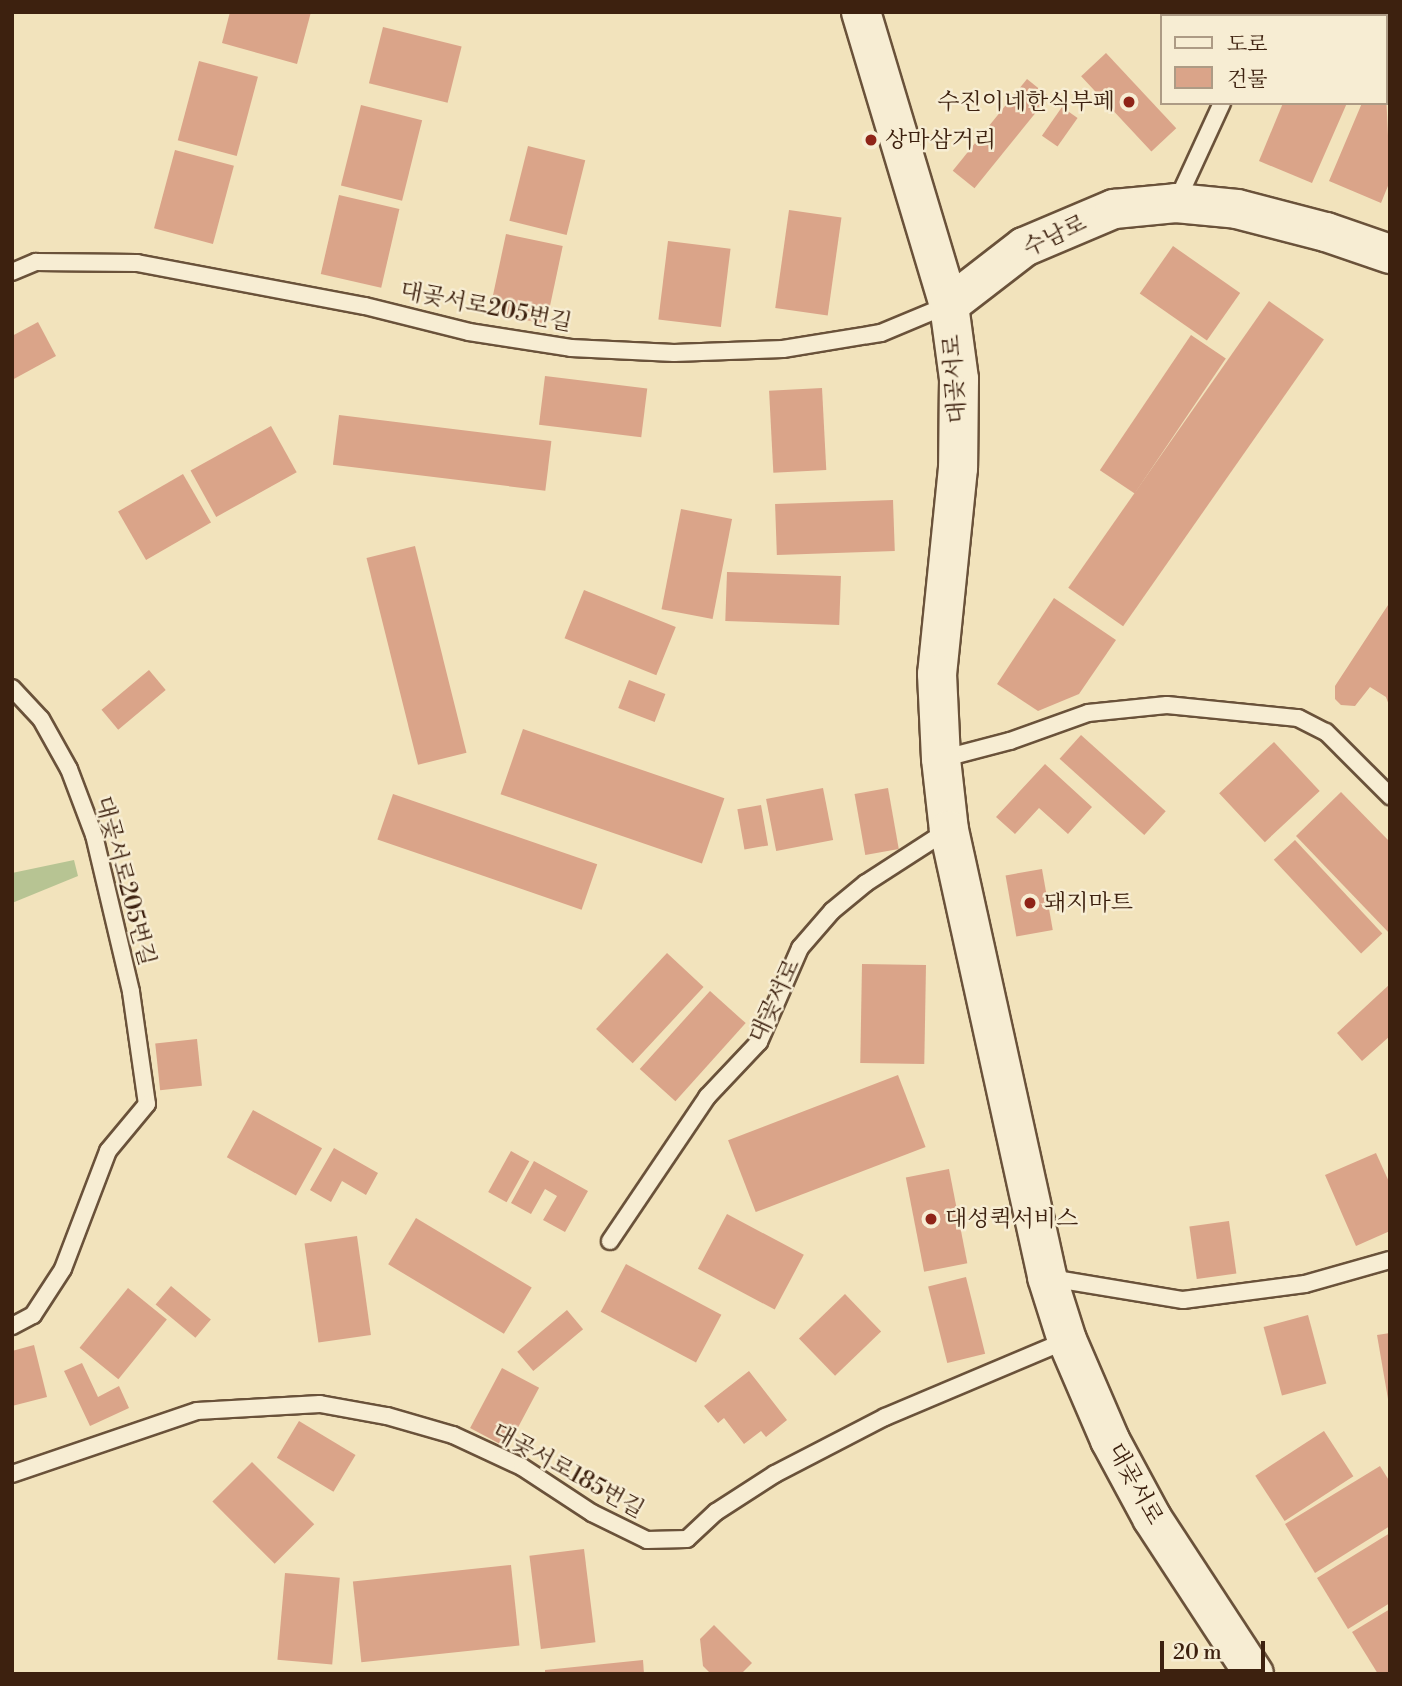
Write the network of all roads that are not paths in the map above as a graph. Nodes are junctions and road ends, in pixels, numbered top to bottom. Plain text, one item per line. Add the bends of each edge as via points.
1 (860, 12) edge
2 (1221, 105) edge
3 (1176, 203) junction
4 (1390, 254) edge
5 (12, 272) edge
6 (949, 304) junction
7 (12, 688) edge
8 (941, 759) junction
9 (1390, 796) edge
10 (949, 830) junction
11 (610, 1241) dead end
12 (1390, 1260) edge
13 (1047, 1278) junction
14 (12, 1326) edge
15 (1067, 1340) junction
16 (12, 1474) edge
17 (1254, 1674) edge

1 - 6 street, 대곶서로
2 - 3 lane
3 - 4 street, 수남로 via 1237,209
3 - 6 street, 수남로 via 1114,209 1024,247
5 - 6 lane, 대곶서로205번길 via 36,262 137,263 365,306 469,332 571,348 674,353 783,349 881,333
6 - 8 street, 대곶서로 via 959,379 958,468 937,674
7 - 14 lane, 대곶서로205번길 via 41,719 94,835 131,992 147,1104 108,1151 63,1269 33,1315
8 - 9 lane via 1088,713 1167,705 1298,718 1326,732
8 - 10 street, 대곶서로
10 - 11 lane, 대곶서로 via 866,883 800,948 759,1042 707,1097
10 - 13 street, 대곶서로
12 - 13 lane via 1305,1284 1183,1300
13 - 15 street, 대곶서로
15 - 16 lane, 대곶서로185번길 via 886,1417 775,1474 716,1512 687,1539 647,1540 592,1513 522,1467 453,1435 387,1416 320,1404 197,1411
15 - 17 street, 대곶서로 via 1110,1440 1152,1518

